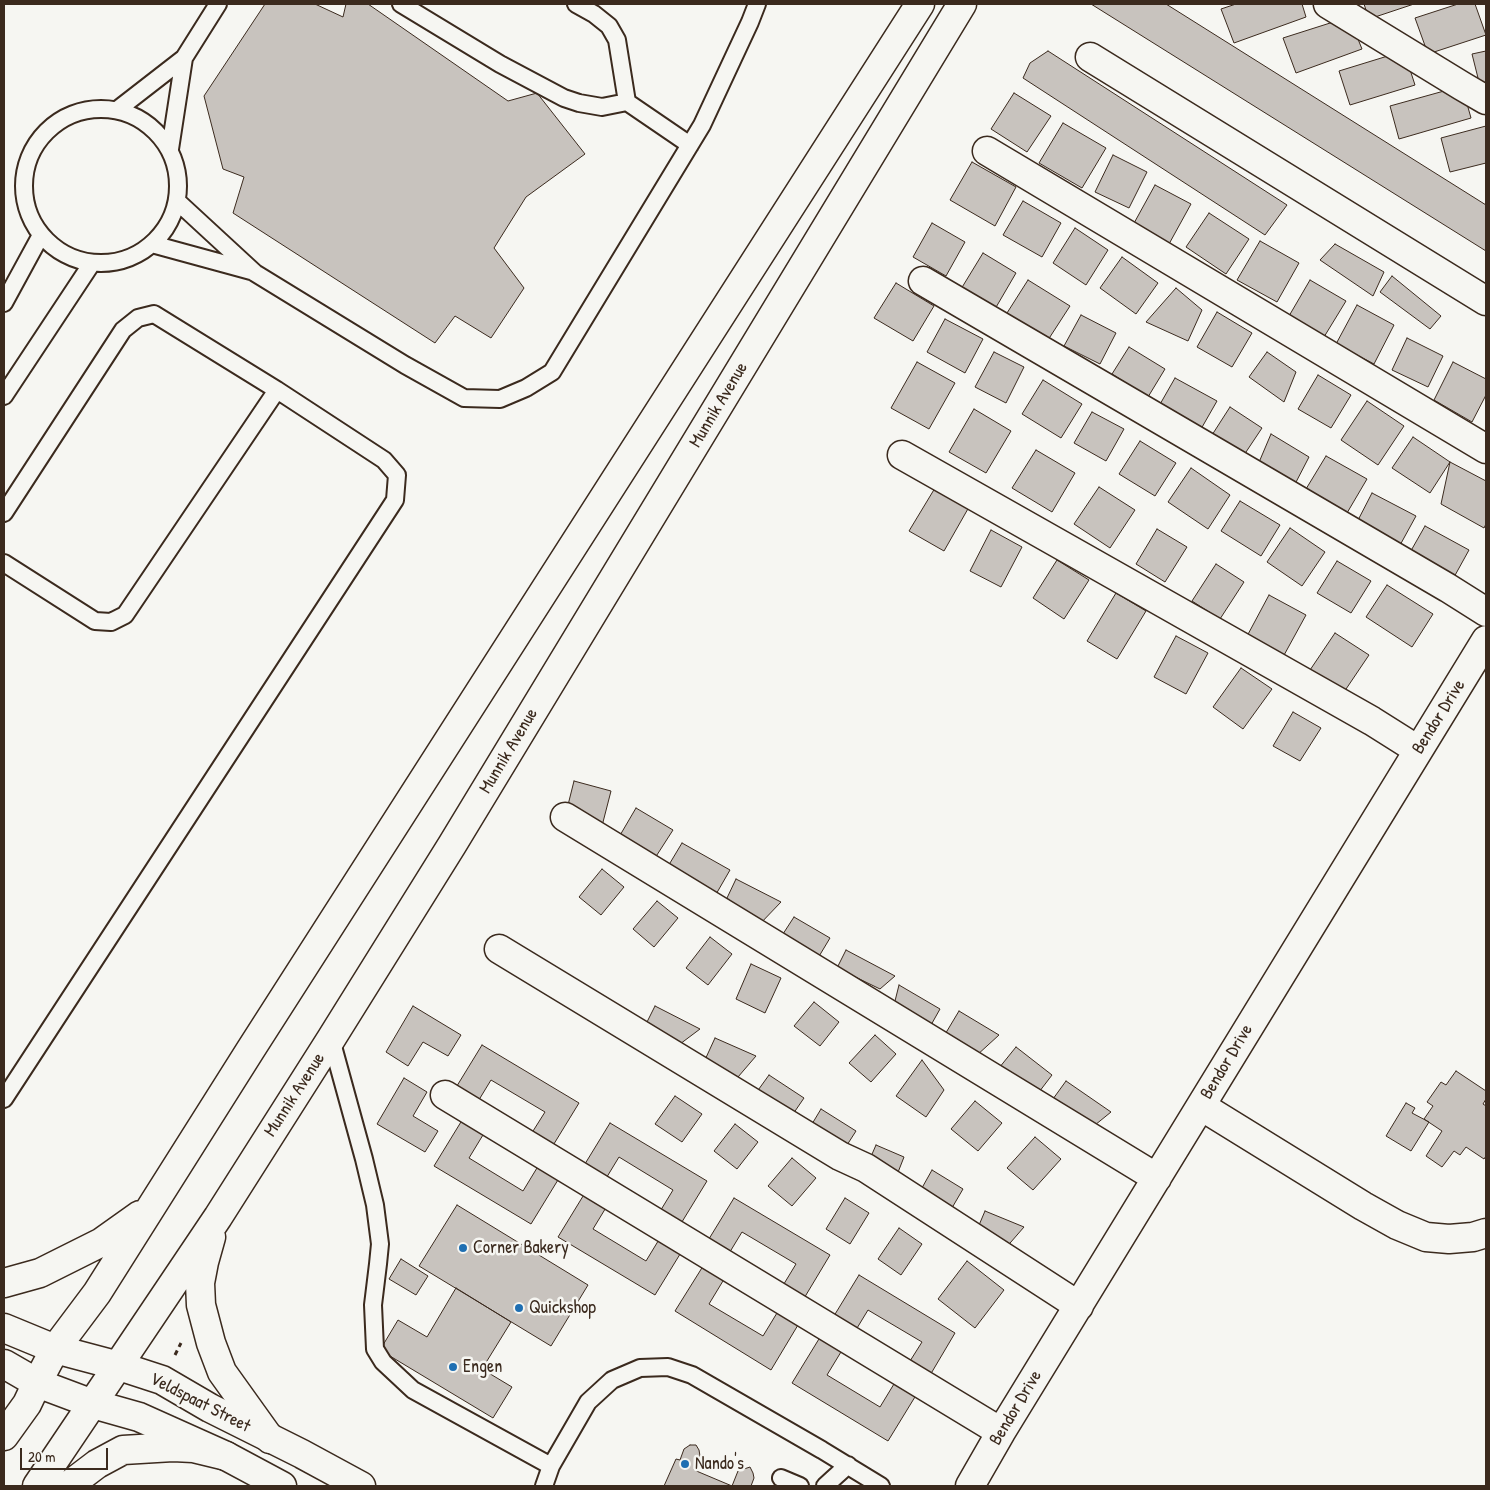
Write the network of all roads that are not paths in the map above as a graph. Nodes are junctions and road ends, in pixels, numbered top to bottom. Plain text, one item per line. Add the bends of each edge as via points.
1 (218, 4) edge
2 (401, 4) edge
3 (576, 4) edge
4 (757, 4) edge
5 (920, 4) edge
6 (962, 4) edge
7 (1328, 4) edge
8 (1090, 57) dead end
9 (184, 58) junction
10 (1486, 100) edge
11 (627, 102) junction
12 (117, 110) junction
13 (690, 145) junction
14 (170, 149) junction
15 (987, 151) dead end
16 (178, 202) junction
17 (41, 235) junction
18 (152, 244) junction
19 (92, 263) junction
20 (255, 273) junction
21 (923, 281) dead end
22 (1486, 301) edge
23 (4, 303) edge
24 (277, 390) junction
25 (4, 396) edge
26 (1486, 449) edge
27 (902, 455) dead end
28 (4, 513) edge
29 (4, 563) edge
30 (1486, 612) edge
31 (1486, 640) edge
32 (1418, 750) junction
33 (565, 817) dead end
34 (498, 949) dead end
35 (331, 1039) junction
36 (445, 1095) dead end
37 (4, 1100) edge
38 (1201, 1106) junction
39 (1157, 1178) junction
40 (151, 1207) junction
41 (218, 1217) junction
42 (1486, 1233) edge
43 (4, 1283) edge
44 (1078, 1306) junction
45 (4, 1328) edge
46 (55, 1349) junction
47 (4, 1364) edge
48 (119, 1366) junction
49 (37, 1383) junction
50 (93, 1404) junction
51 (1001, 1432) junction
52 (4, 1436) edge
53 (270, 1439) junction
54 (226, 1456) junction
55 (848, 1465) junction
56 (551, 1466) junction
57 (781, 1478) dead end
58 (37, 1486) edge
59 (68, 1486) edge
60 (282, 1486) edge
61 (361, 1486) edge
62 (544, 1486) edge
63 (800, 1486) edge
64 (825, 1486) edge
65 (881, 1486) edge
66 (970, 1486) edge

1 - 9 lane
2 - 11 lane via 500,64 564,98 602,107
3 - 11 lane via 609,26 618,40
4 - 13 lane via 702,126
5 - 40 street
6 - 35 street, Munnik Avenue
7 - 10 street
8 - 22 street
9 - 12 lane
9 - 14 lane
11 - 13 lane
12 - 14 lane via 143,120
12 - 17 lane via 96,108 75,113 56,122 40,137 24,176 24,197 30,217
13 - 20 lane via 552,372 500,399 464,398 405,366
14 - 16 lane via 179,175
15 - 26 street
16 - 18 lane via 168,226
16 - 20 lane
17 - 19 lane via 64,254
17 - 23 lane
18 - 19 lane via 134,256 114,263
18 - 20 lane
19 - 25 lane
21 - 30 street
24 - 28 lane via 154,314 138,318 123,330
24 - 29 lane via 125,615 111,622 95,620
24 - 37 lane via 384,460 397,475 396,500
27 - 32 street
31 - 32 street, Bendor Drive
32 - 38 street, Bendor Drive
33 - 39 street
34 - 44 street via 840,1156 866,1168
35 - 41 street, Munnik Avenue
35 - 56 lane via 375,1205 380,1244 373,1305 375,1349 383,1362 413,1390
36 - 51 street
38 - 39 street, Bendor Drive
38 - 42 street via 1397,1225 1426,1237 1449,1239
39 - 44 street, Bendor Drive
40 - 43 street via 102,1242 40,1273
40 - 46 street via 97,1293
41 - 48 street, Munnik Avenue
41 - 53 street via 204,1262 201,1305 222,1372
44 - 51 street, Bendor Drive
45 - 46 street, Veldspaat Street
46 - 48 street, Veldspaat Street
46 - 49 street
47 - 49 street, Veldspaat Street
48 - 50 street, Munnik Avenue
48 - 53 street, Veldspaat Street via 162,1380
49 - 50 street, Veldspaat Street
49 - 52 street via 27,1404
50 - 54 street, Veldspaat Street via 138,1416
50 - 58 street, Munnik Avenue
51 - 66 street, Bendor Drive
53 - 61 street, Veldspaat Street
54 - 59 street via 193,1448 123,1450 97,1464
54 - 60 street, Veldspaat Street
55 - 56 lane via 692,1375 668,1367 640,1368 612,1380 588,1402
55 - 64 lane
55 - 65 lane
56 - 62 lane
57 - 63 lane

